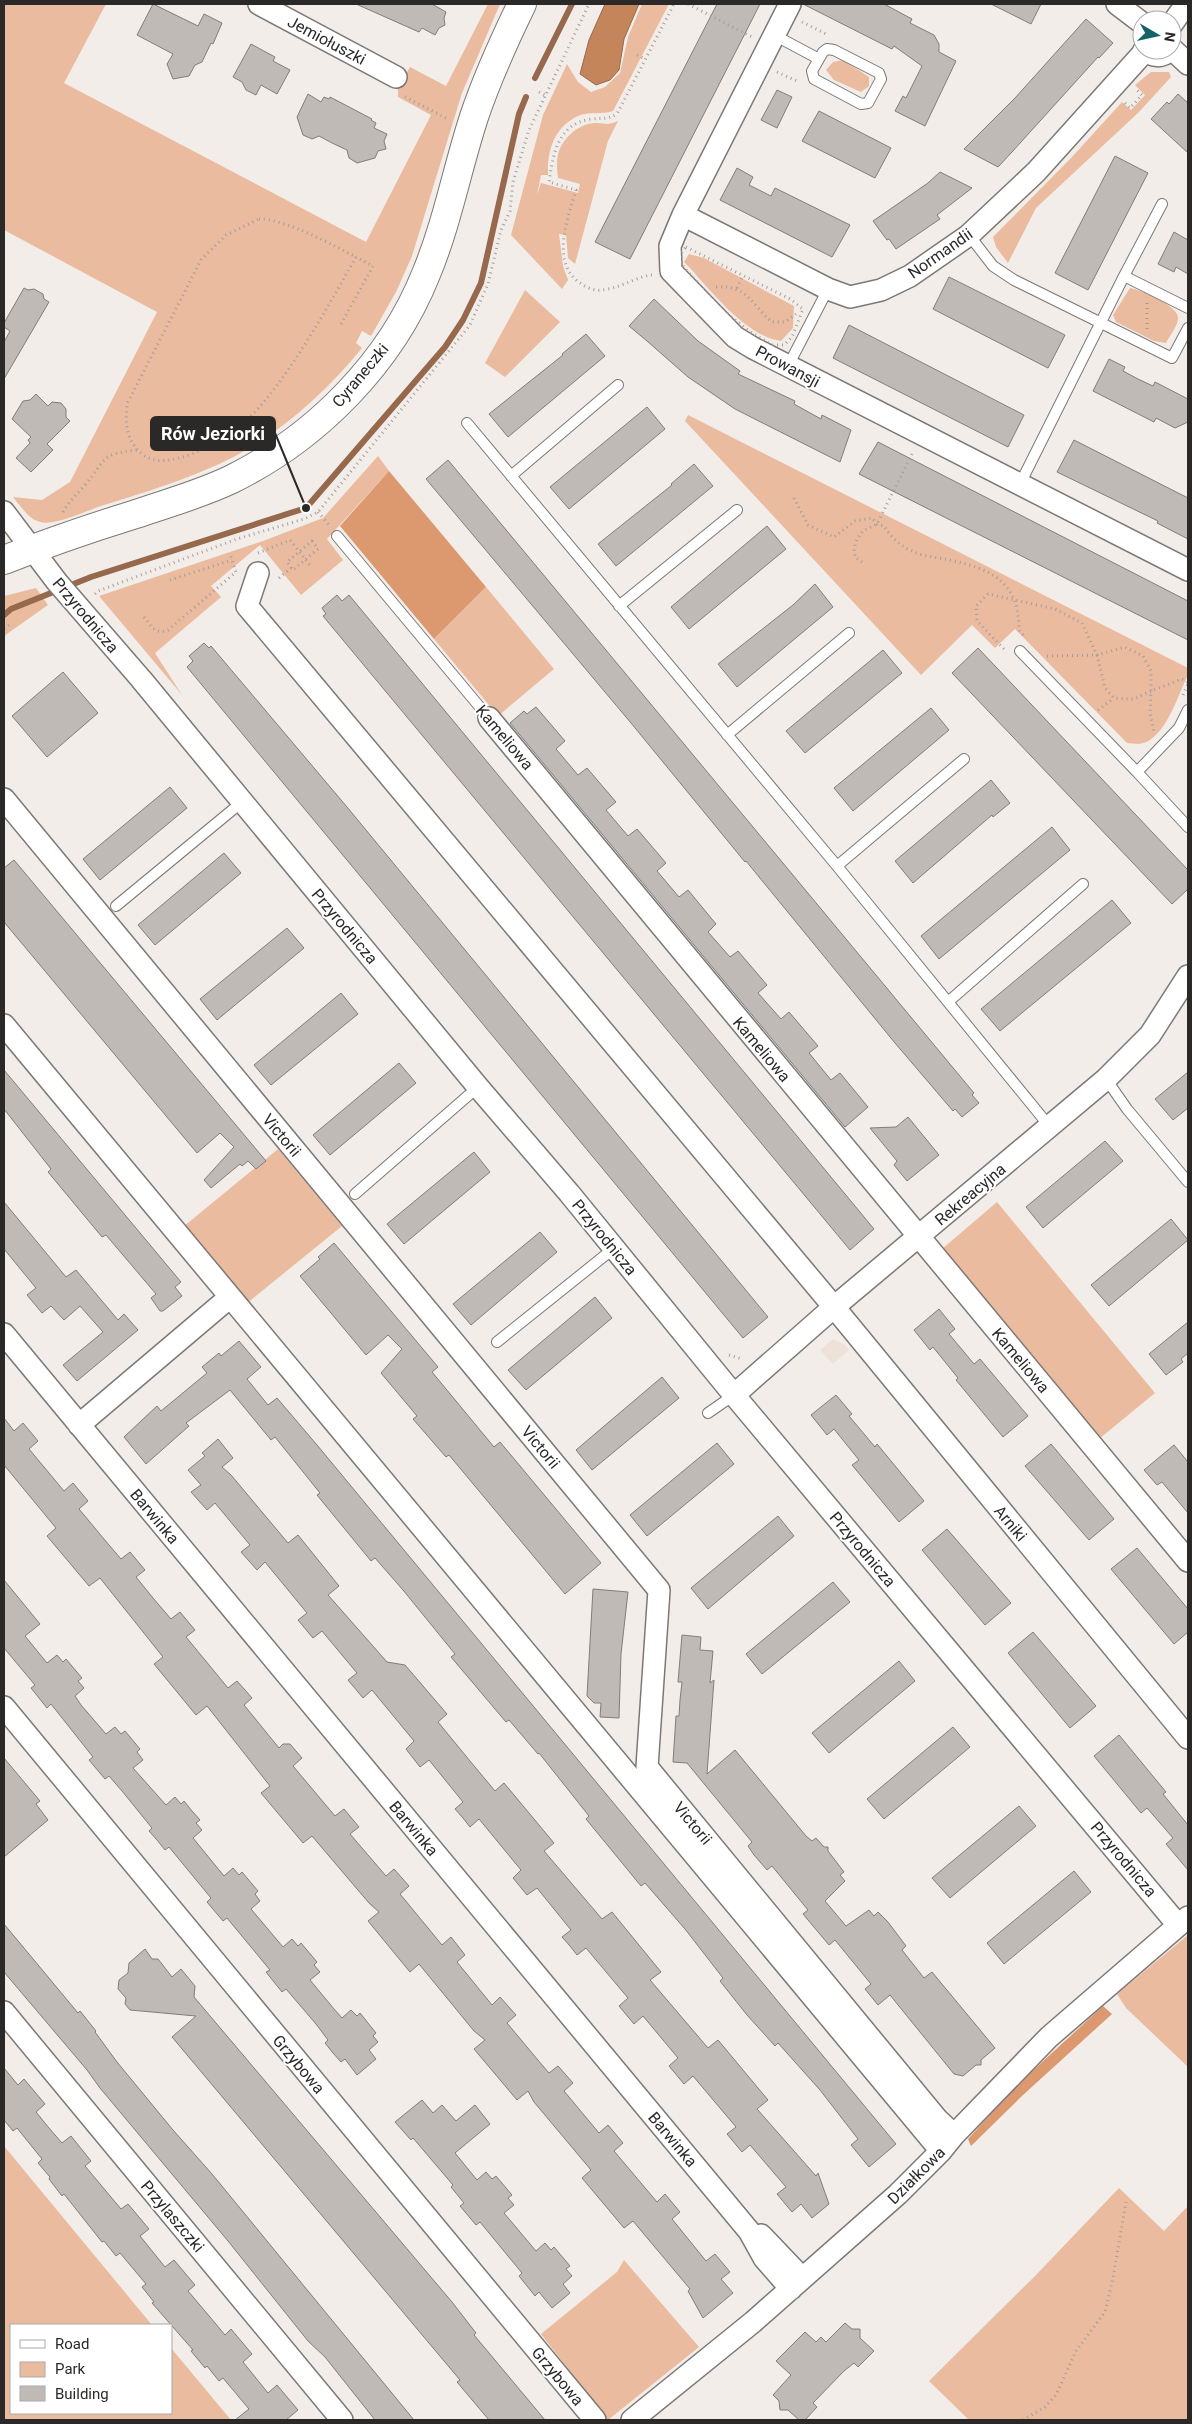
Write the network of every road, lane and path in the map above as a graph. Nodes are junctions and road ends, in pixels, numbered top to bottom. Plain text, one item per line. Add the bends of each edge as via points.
1 (259, 4) edge
2 (522, 4) edge
3 (674, 4) edge
4 (688, 4) edge
5 (1116, 4) edge
6 (793, 11) edge
7 (1132, 16) edge
8 (832, 37) dead end
9 (767, 38) junction
10 (637, 56) dead end
11 (645, 59) junction
12 (819, 59) junction
13 (1136, 60) edge
14 (771, 69) dead end
15 (396, 77) joint
16 (800, 82) dead end
17 (539, 92) dead end
18 (545, 95) dead end
19 (456, 124) dead end
20 (1162, 204) dead end
21 (683, 215) junction
22 (968, 235) junction
23 (356, 257) junction
24 (660, 274) dead end
25 (743, 275) junction
26 (1124, 276) junction
27 (704, 288) junction
28 (736, 288) junction
29 (828, 289) junction
30 (1146, 302) dead end
31 (1188, 308) edge
32 (801, 315) junction
33 (341, 324) dead end
34 (1102, 324) junction
35 (1188, 328) edge
36 (1147, 338) dead end
37 (788, 366) junction
38 (618, 385) dead end
39 (466, 424) dead end
40 (917, 445) dead end
41 (138, 450) junction
42 (511, 476) junction
43 (1020, 484) junction
44 (794, 498) dead end
45 (738, 510) dead end
46 (4, 512) edge
47 (62, 517) dead end
48 (877, 524) junction
49 (338, 536) dead end
50 (312, 541) joint
51 (33, 548) junction
52 (230, 554) dead end
53 (4, 560) edge
54 (232, 560) junction
55 (862, 562) dead end
56 (1188, 570) edge
57 (258, 573) dead end
58 (170, 580) dead end
59 (1014, 599) junction
60 (619, 606) junction
61 (144, 617) dead end
62 (8, 625) dead end
63 (4, 628) edge
64 (1019, 630) junction
65 (849, 633) dead end
66 (1014, 637) dead end
67 (1030, 643) dead end
68 (1008, 644) dead end
69 (1020, 651) dead end
70 (1097, 655) junction
71 (1048, 664) dead end
72 (1188, 683) edge
73 (1151, 691) junction
74 (1114, 698) junction
75 (1181, 700) dead end
76 (1188, 710) edge
77 (1094, 713) dead end
78 (489, 718) joint
79 (727, 735) junction
80 (1158, 736) dead end
81 (964, 759) dead end
82 (1137, 772) junction
83 (4, 799) edge
84 (242, 802) junction
85 (1188, 827) edge
86 (837, 866) junction
87 (1083, 884) dead end
88 (116, 906) dead end
89 (1188, 976) edge
90 (948, 1002) junction
91 (4, 1025) edge
92 (1106, 1079) junction
93 (478, 1087) junction
94 (1050, 1127) junction
95 (1188, 1182) edge
96 (355, 1194) dead end
97 (918, 1237) junction
98 (613, 1249) junction
99 (230, 1297) junction
100 (834, 1307) junction
101 (4, 1334) edge
102 (497, 1342) dead end
103 (734, 1395) junction
104 (708, 1413) dead end
105 (79, 1425) junction
106 (1188, 1561) edge
107 (4, 1707) edge
108 (1188, 1738) edge
109 (1183, 1921) edge
110 (4, 2012) edge
111 (947, 2143) junction
112 (1126, 2202) dead end
113 (797, 2283) junction
114 (342, 2420) edge
115 (595, 2420) edge
116 (632, 2420) edge
117 (1023, 2420) edge

1 - 15 street, Jemiołuszki
2 - 51 street, Cyraneczki via 491,69 426,275 409,311 357,384 330,411 274,456 231,480 176,502
3 - 11 path
4 - 9 path
5 - 7 street
6 - 8 path
6 - 9 street, Prowansji
9 - 12 lane
9 - 21 street, Prowansji
10 - 11 path
11 - 24 path via 617,114 607,120 590,119 573,126 560,137 552,158 549,182 576,190 563,239 568,269 574,279 586,288 599,290
12 - 12 lane via 812,72 814,79 861,104 870,100 881,79 879,73 834,50 827,50
13 - 22 street, Normandii via 1036,172
14 - 16 path
15 - 19 path via 402,95
17 - 18 path
20 - 26 lane
21 - 29 street, Normandii
21 - 37 street, Prowansji via 670,246 671,272 735,337
22 - 29 street, Normandii via 910,276 881,290 850,297
22 - 34 lane via 993,266 1014,280
23 - 33 path via 373,266
23 - 41 path via 282,380 252,417 224,438 178,459 158,461
23 - 41 path via 304,232 264,219 237,228 216,243 196,268 128,402 128,435
25 - 27 path via 686,246 681,253 682,266
25 - 28 path
25 - 32 path via 790,299 803,308
26 - 31 lane
26 - 34 lane
27 - 28 path
27 - 32 path via 720,308 772,345 784,345 792,337
28 - 32 path via 753,300 772,322 785,322 797,313
29 - 37 lane
30 - 36 path
34 - 35 lane via 1172,358
34 - 43 lane
37 - 43 street, Prowansji
38 - 42 lane
39 - 42 lane
40 - 48 path
41 - 47 path via 103,460 69,502
42 - 60 lane
43 - 56 street, Prowansji
44 - 48 path via 808,525 834,537 855,521 872,518
45 - 60 lane
46 - 51 street, Przyrodnicza
48 - 55 path via 863,531 857,539 855,557
48 - 59 path via 884,526 893,539 910,551 984,570 1005,583
49 - 78 lane, Kameliowa
50 - 50 path via 318,549 293,570 287,562
51 - 53 street, Cyraneczki
51 - 84 street, Przyrodnicza via 74,603
52 - 54 path
54 - 58 path
54 - 61 path via 236,572 168,630 154,630
57 - 100 street, Arniki via 247,606
59 - 64 path
59 - 68 path via 988,594 976,606 977,621 1003,650
59 - 70 path via 1055,609 1082,623
60 - 79 lane
62 - 63 path
64 - 66 path
64 - 67 path
65 - 79 lane
69 - 82 lane
70 - 71 path via 1042,656
70 - 73 path via 1124,647 1143,656 1151,671
70 - 74 path via 1106,688
72 - 73 path via 1182,679
72 - 75 path
73 - 74 path via 1134,699
73 - 80 path via 1151,728
74 - 77 path
76 - 82 lane via 1179,728
78 - 97 street, Kameliowa
79 - 86 lane
81 - 86 lane
82 - 85 lane
83 - 111 street, Victorii via 659,1590 647,1767 931,2111
84 - 88 lane
84 - 93 street, Przyrodnicza
86 - 90 lane
87 - 90 lane
89 - 92 street, Rekreacyjna via 1150,1035
90 - 94 lane
91 - 99 street, Victorii
92 - 94 street, Rekreacyjna
92 - 95 lane
93 - 96 lane
93 - 98 street, Przyrodnicza via 569,1192
94 - 97 street, Rekreacyjna
97 - 100 street, Rekreacyjna
97 - 106 street, Kameliowa
98 - 102 lane
98 - 103 street, Przyrodnicza
99 - 105 street
99 - 111 street, Victorii
100 - 103 street, Rekreacyjna
100 - 108 street, Arniki
101 - 105 street, Barwinka
103 - 104 lane
103 - 109 street, Przyrodnicza
105 - 113 street, Barwinka via 749,2231 764,2258
107 - 115 street, Grzybowa
109 - 111 street, Działkowa via 1049,2037
110 - 114 street, Przylaszczki
111 - 113 street, Działkowa via 891,2200
112 - 117 path via 1105,2312 1076,2352 1056,2395 1045,2407
113 - 116 street, Działkowa via 754,2322

